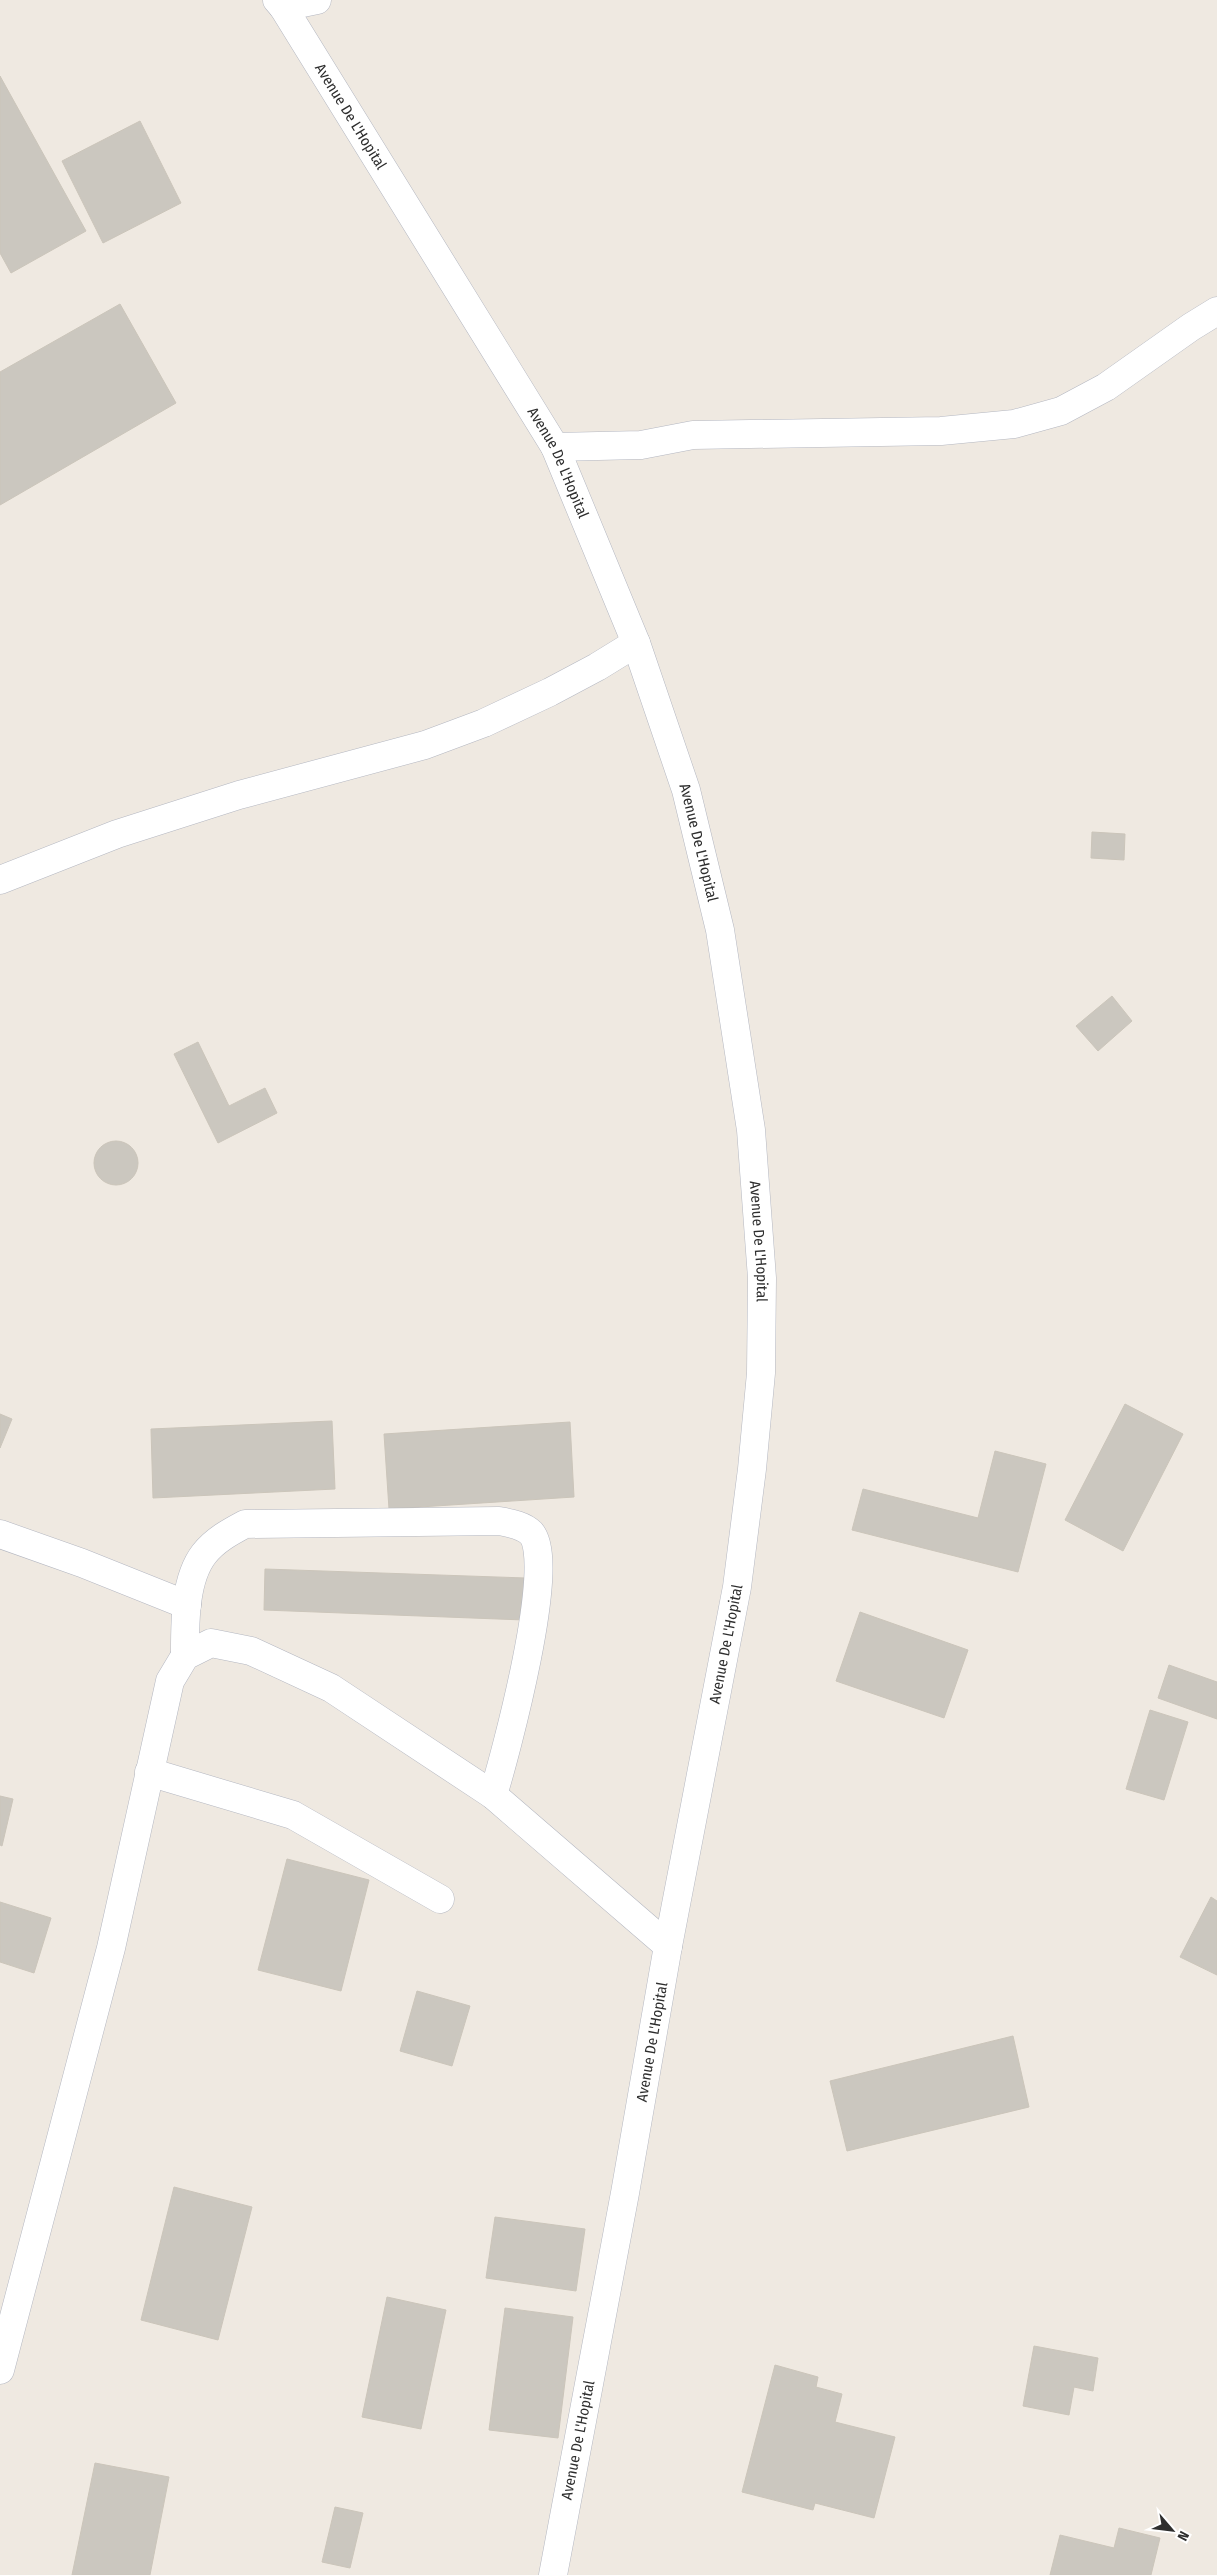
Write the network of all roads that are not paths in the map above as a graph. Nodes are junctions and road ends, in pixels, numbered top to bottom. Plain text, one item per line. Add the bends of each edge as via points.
1 (317, 0) edge
2 (280, 4) edge
3 (1217, 311) edge
4 (555, 447) junction
5 (636, 643) junction
6 (0, 880) edge
7 (0, 1534) edge
8 (187, 1605) junction
9 (185, 1656) junction
10 (149, 1772) junction
11 (493, 1796) junction
12 (440, 1899) dead end
13 (668, 1946) junction
14 (0, 2370) edge
15 (553, 2575) edge

1 - 2 street
2 - 4 street, Avenue De L'Hopital
3 - 4 street via 1106,387 1061,411 1014,424 941,431 693,435 641,445
4 - 5 street, Avenue De L'Hopital
5 - 6 street via 550,692 484,723 424,745 239,794 116,834
5 - 13 street, Avenue De L'Hopital via 686,790 720,930 751,1130 762,1278 761,1373 737,1587
7 - 8 street
8 - 9 street
8 - 11 street via 192,1581 203,1555 219,1538 245,1524 499,1521 519,1526 532,1534 537,1548 538,1572 528,1659
9 - 10 street via 170,1681
9 - 11 street via 211,1643 250,1651 282,1665 331,1688
10 - 12 street via 293,1815
10 - 14 street via 111,1948
11 - 13 street
13 - 15 street, Avenue De L'Hopital via 626,2193

